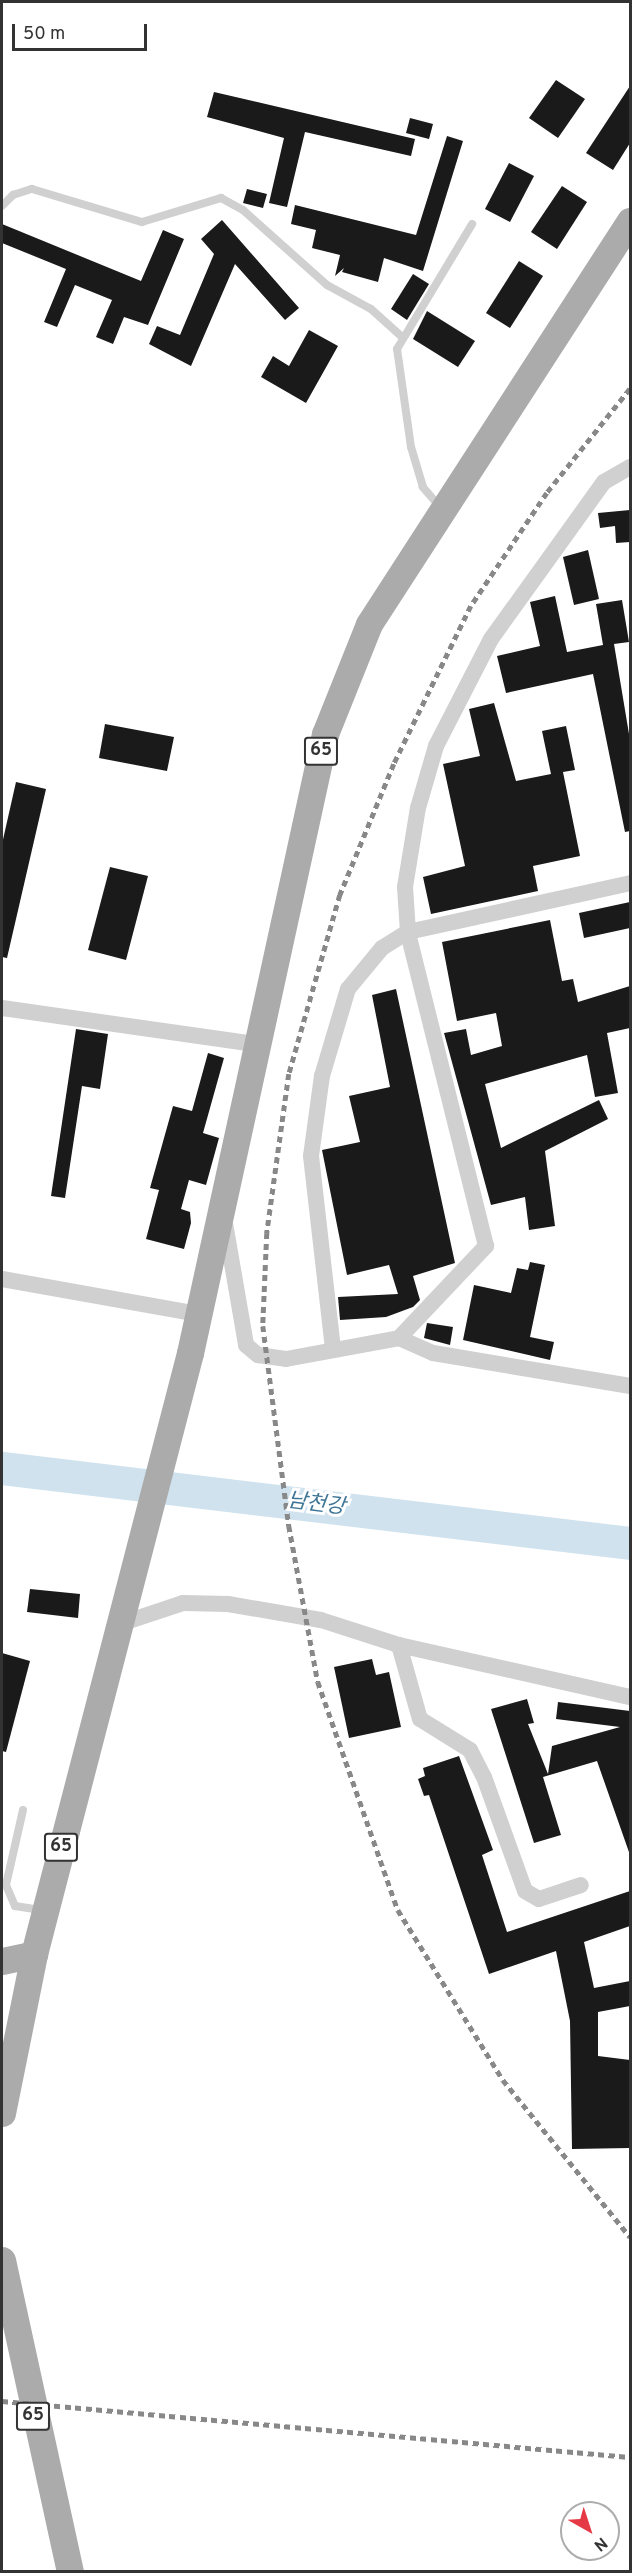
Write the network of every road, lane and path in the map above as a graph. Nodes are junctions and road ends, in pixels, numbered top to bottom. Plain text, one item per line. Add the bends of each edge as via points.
1 (2, 206) edge
2 (630, 221) edge
3 (472, 224) dead end
4 (401, 336) junction
5 (630, 467) edge
6 (443, 510) junction
7 (630, 883) edge
8 (408, 932) junction
9 (2, 1008) edge
10 (256, 1044) junction
11 (223, 1209) junction
12 (2, 1279) edge
13 (199, 1314) junction
14 (399, 1338) junction
15 (333, 1349) junction
16 (630, 1386) edge
17 (117, 1625) junction
18 (399, 1645) junction
19 (630, 1697) edge
20 (23, 1810) dead end
21 (581, 1885) dead end
22 (45, 1911) junction
23 (34, 1954) junction
24 (2, 1960) edge
25 (9, 2030) edge
26 (2, 2114) edge
27 (2, 2260) edge
28 (70, 2571) edge

1 - 4 lane via 13,195 32,189 57,192 142,222 221,198 243,210 327,285 371,309
2 - 6 main road, 65
3 - 4 lane
4 - 6 lane via 397,349 411,447 423,487
5 - 8 street via 604,482 568,528 491,639 454,706 418,808 405,887
6 - 10 main road, 65 via 369,624 338,696
7 - 8 street
8 - 14 street via 486,1246
8 - 15 street via 382,948 348,988 322,1077 311,1156
9 - 10 street
10 - 11 main road, 65
11 - 13 main road, 65
11 - 15 street via 246,1345 258,1355 286,1359
12 - 13 street
13 - 17 main road, 65
14 - 15 street
14 - 16 street via 433,1353
17 - 18 street via 183,1603 228,1604 321,1620
17 - 22 main road, 65
18 - 19 street
18 - 21 street via 420,1719 470,1750 484,1777 525,1891 539,1899
20 - 22 lane via 6,1885 15,1906
22 - 23 main road, 65
23 - 24 main road
23 - 25 main road, 65
25 - 26 main road, 65
27 - 28 main road, 65

